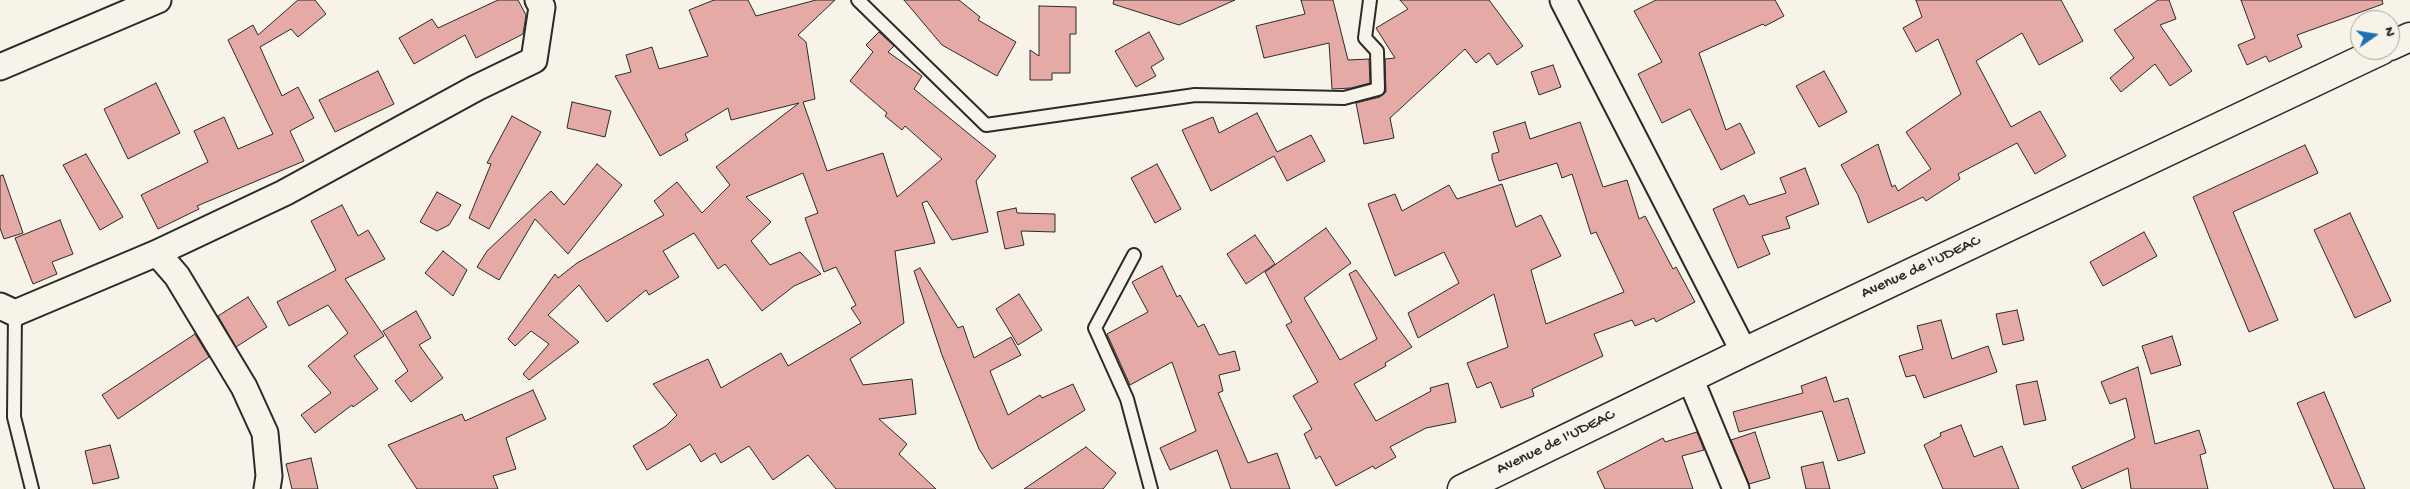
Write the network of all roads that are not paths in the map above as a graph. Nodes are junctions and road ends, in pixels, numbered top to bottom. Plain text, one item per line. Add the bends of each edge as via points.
1 (158, 0) edge
2 (538, 0) edge
3 (858, 0) edge
4 (1370, 0) edge
5 (1563, 0) edge
6 (2361, 60) edge
7 (0, 67) edge
8 (157, 253) junction
9 (1134, 255) dead end
10 (8, 309) edge
11 (1744, 352) junction
12 (1690, 378) junction
13 (32, 489) edge
14 (267, 489) edge
15 (1151, 489) edge
16 (1462, 489) edge
17 (1736, 489) edge

1 - 7 street
2 - 8 street via 542,7 534,60 476,88 284,193
3 - 4 lane via 986,126 1195,95 1344,98 1378,89 1377,51 1366,38
5 - 11 street
6 - 11 main road, Avenue de I'UDEAC
8 - 10 street
8 - 14 street via 177,276 247,395 265,433
9 - 15 lane via 1095,328 1127,399
10 - 13 lane via 14,417
11 - 12 main road, Avenue de I'UDEAC
12 - 16 main road, Avenue de I'UDEAC
12 - 17 street

